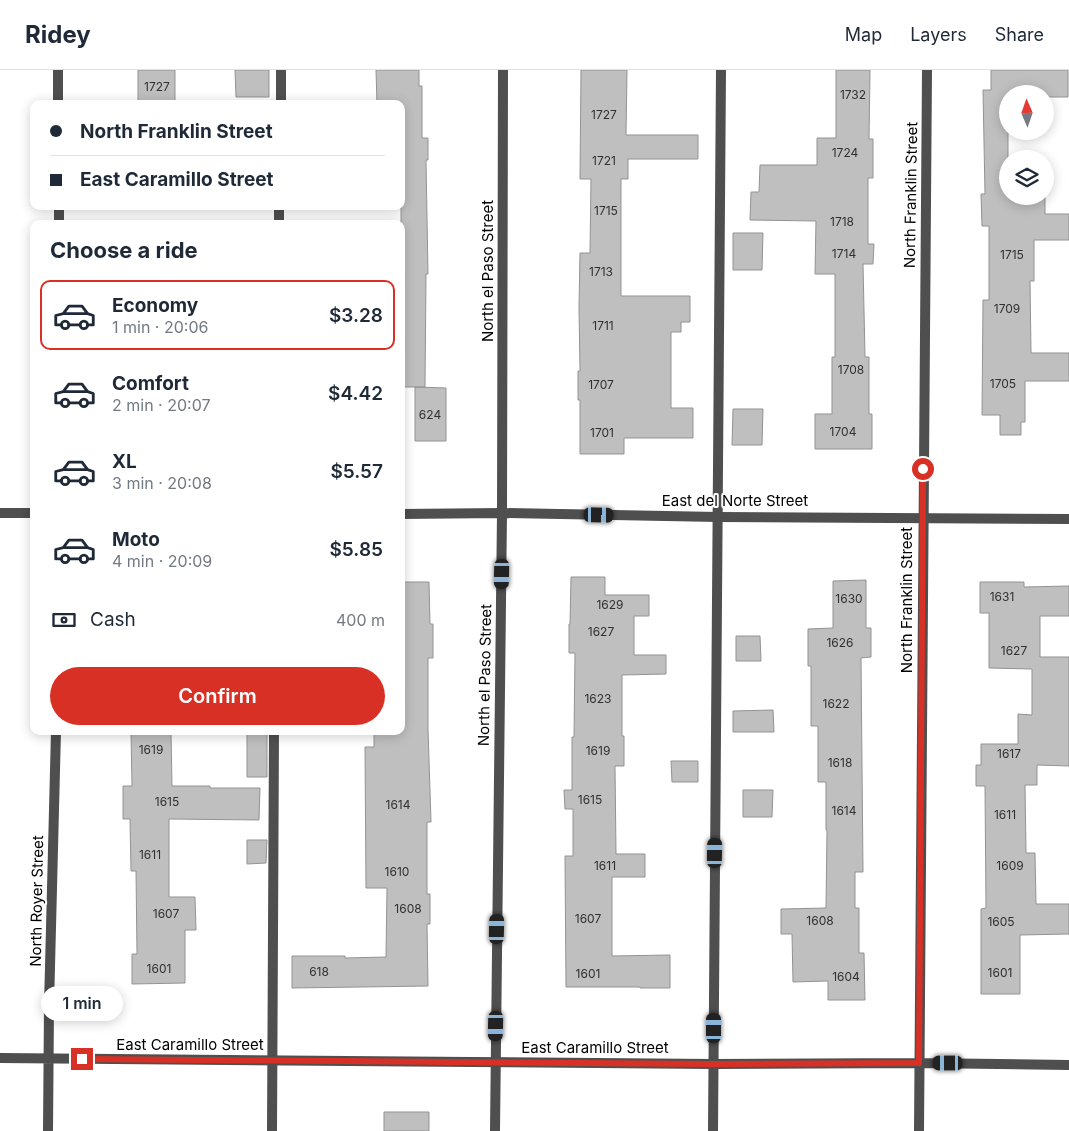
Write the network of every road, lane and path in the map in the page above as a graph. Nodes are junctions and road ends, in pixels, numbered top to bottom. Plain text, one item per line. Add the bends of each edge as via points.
1 (58, 70) edge
2 (281, 70) edge
3 (503, 70) edge
4 (721, 70) edge
5 (927, 70) edge
6 (58, 100) edge
7 (280, 100) edge
8 (0, 512) edge
9 (30, 513) edge
10 (405, 514) edge
11 (502, 514) junction
12 (718, 517) junction
13 (923, 518) junction
14 (1069, 519) edge
15 (56, 735) edge
16 (274, 735) edge
17 (0, 1058) edge
18 (48, 1059) junction
19 (272, 1060) junction
20 (495, 1062) junction
21 (919, 1063) junction
22 (713, 1064) junction
23 (1069, 1065) edge
24 (48, 1131) edge
25 (272, 1131) edge
26 (495, 1131) edge
27 (713, 1131) edge
28 (919, 1131) edge

1 - 6 street
2 - 7 street
3 - 11 street, North el Paso Street
4 - 12 street
5 - 13 street, North Franklin Street
8 - 9 street
10 - 11 street, East del Norte Street
11 - 12 street, East del Norte Street
11 - 20 street, North el Paso Street
12 - 13 street, East del Norte Street
12 - 22 street
13 - 14 street, East del Norte Street
13 - 21 street, North Franklin Street
15 - 18 street, North Royer Street
16 - 19 street
17 - 18 street, East Caramillo Street
18 - 19 street, East Caramillo Street
18 - 24 street, North Royer Street
19 - 20 street, East Caramillo Street
19 - 25 street
20 - 22 street, East Caramillo Street
20 - 26 street, North el Paso Street
21 - 22 street, East Caramillo Street
21 - 23 street, East Caramillo Street
21 - 28 street, North Franklin Street
22 - 27 street

